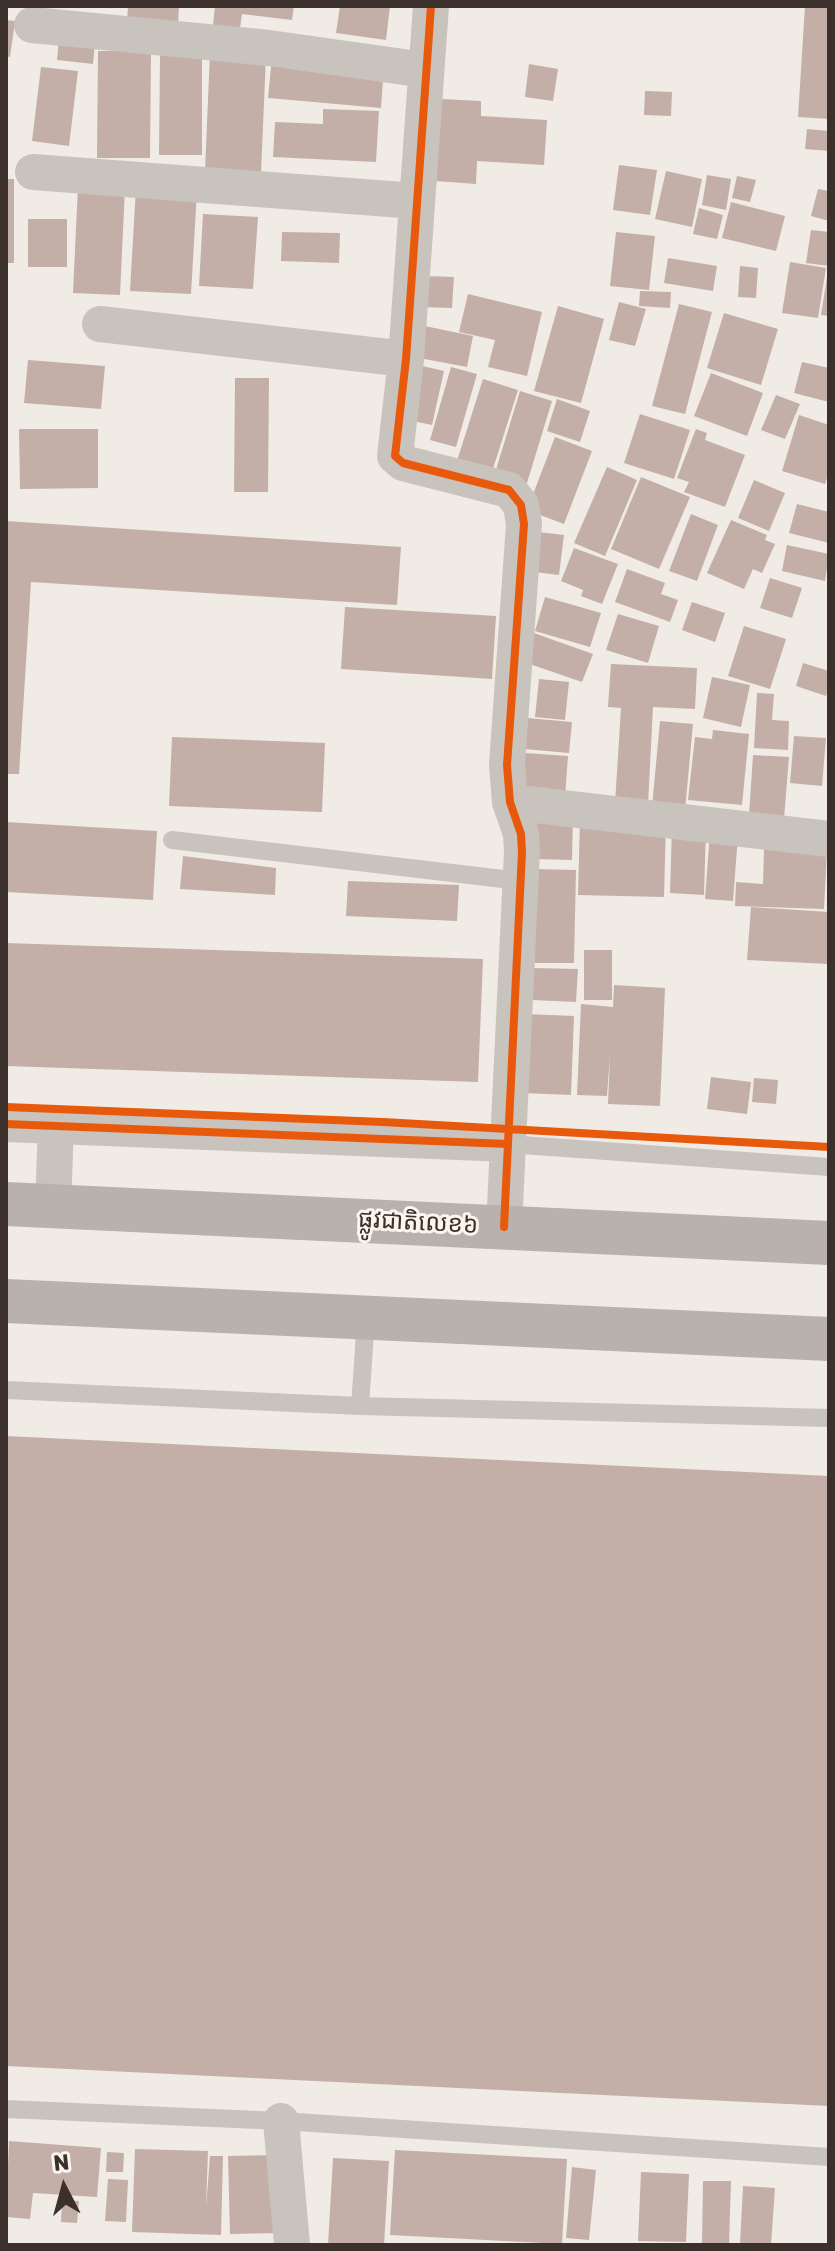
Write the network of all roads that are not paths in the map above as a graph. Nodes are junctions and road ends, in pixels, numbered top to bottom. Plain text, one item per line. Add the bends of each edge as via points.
1 (431, 6) edge
2 (32, 25) dead end
3 (425, 70) junction
4 (33, 172) dead end
5 (416, 201) junction
6 (100, 324) dead end
7 (406, 359) junction
8 (510, 802) junction
9 (829, 839) edge
10 (172, 840) dead end
11 (520, 881) junction
12 (6, 1124) edge
13 (56, 1125) junction
14 (508, 1144) junction
15 (829, 1167) edge
16 (6, 1204) edge
17 (53, 1206) junction
18 (504, 1227) junction
19 (829, 1243) edge
20 (6, 1301) edge
21 (366, 1318) junction
22 (829, 1339) edge
23 (6, 1390) edge
24 (360, 1406) junction
25 (829, 1418) edge
26 (6, 2109) edge
27 (281, 2121) junction
28 (829, 2157) edge
29 (292, 2245) edge

1 - 3 street
2 - 3 street via 269,48
3 - 5 street
4 - 5 street
5 - 7 street
6 - 7 street
7 - 8 street via 395,456 403,463 509,490 521,505 524,524 507,765
8 - 9 street
8 - 11 street via 521,834
10 - 11 lane
11 - 14 street
12 - 13 street
13 - 14 street
13 - 17 street
14 - 15 lane
14 - 18 street
16 - 17 main road, ផ្លូវជាតិលេខ៦
17 - 18 main road, ផ្លូវជាតិលេខ៦
18 - 19 main road, ផ្លូវជាតិលេខ៦
20 - 21 main road
21 - 22 main road
21 - 24 lane
23 - 24 lane
24 - 25 lane
26 - 27 lane
27 - 28 lane
27 - 29 street

